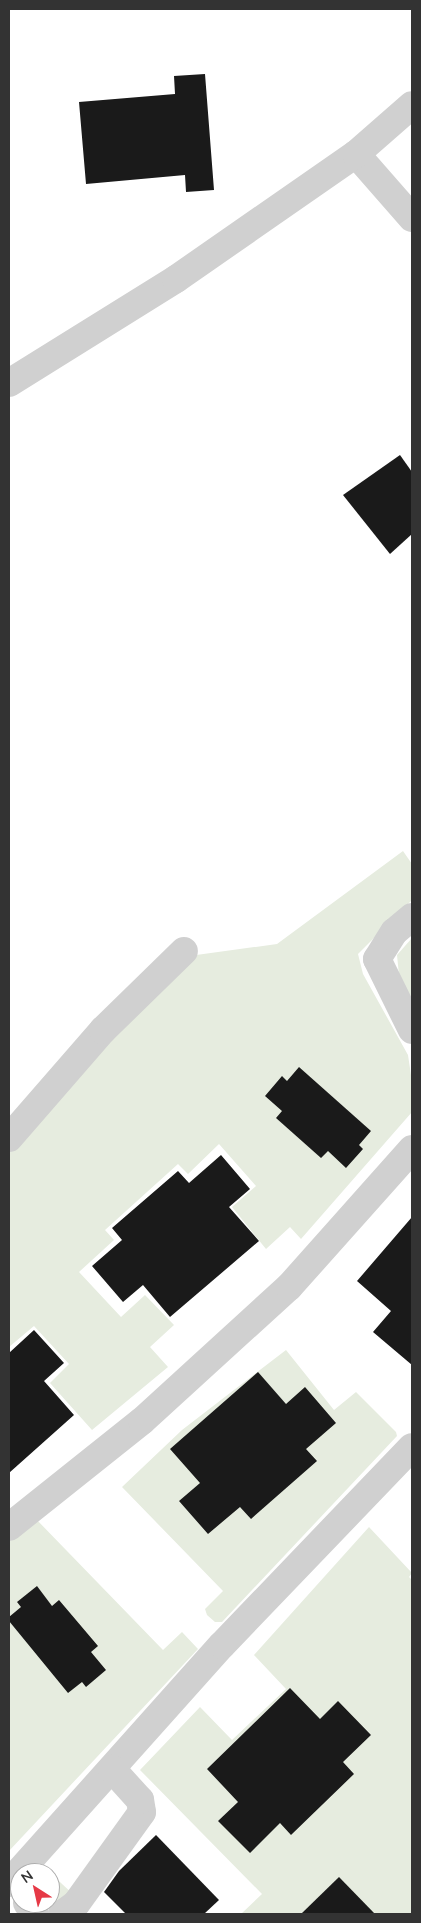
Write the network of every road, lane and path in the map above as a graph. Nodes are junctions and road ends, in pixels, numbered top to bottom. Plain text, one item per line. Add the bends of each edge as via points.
1 (412, 105) edge
2 (356, 154) junction
3 (412, 218) edge
4 (9, 383) edge
5 (412, 917) edge
6 (184, 952) dead end
7 (412, 1030) edge
8 (9, 1138) edge
9 (412, 1149) edge
10 (412, 1448) edge
11 (9, 1527) edge
12 (112, 1769) junction
13 (32, 1863) edge
14 (62, 1914) edge

1 - 2 street
2 - 3 street
2 - 4 street via 176,279
5 - 7 street via 394,932 377,960
6 - 8 street via 102,1030
9 - 11 street via 289,1287 142,1421
10 - 12 street via 222,1645
12 - 13 street
12 - 14 street via 140,1800 142,1812 76,1904

